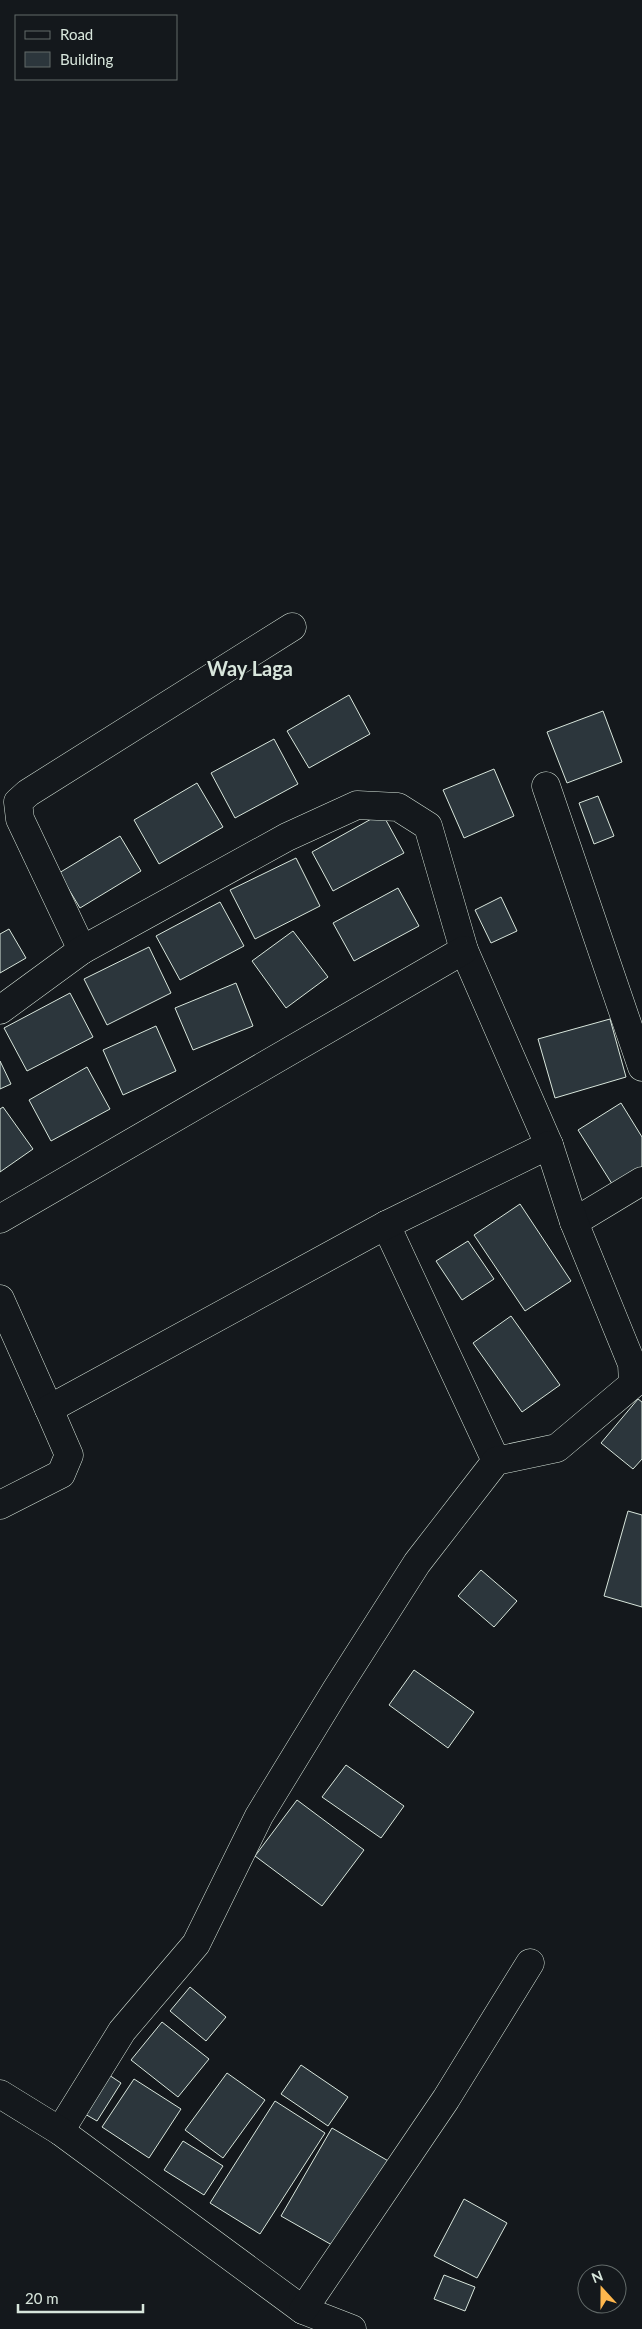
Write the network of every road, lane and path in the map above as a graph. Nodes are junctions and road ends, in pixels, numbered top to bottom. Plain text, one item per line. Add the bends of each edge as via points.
1 (292, 627) dead end
2 (546, 786) dead end
3 (82, 950) junction
4 (464, 950) junction
5 (0, 1010) edge
6 (642, 1067) edge
7 (549, 1146) junction
8 (642, 1181) edge
9 (0, 1219) edge
10 (574, 1222) junction
11 (386, 1225) junction
12 (0, 1299) edge
13 (49, 1409) junction
14 (496, 1461) junction
15 (0, 1505) edge
16 (530, 1964) dead end
17 (0, 2094) edge
18 (60, 2132) junction
19 (303, 2310) junction
20 (352, 2329) edge

1 - 3 street via 28,792 18,802 20,819
2 - 6 street
3 - 4 street via 287,838 357,805 398,807 428,826
3 - 5 street
4 - 7 street
4 - 9 street
7 - 10 street
7 - 11 street
8 - 10 street
10 - 14 street via 632,1364 632,1384 557,1448
11 - 13 street
11 - 14 street
12 - 13 street
13 - 15 street via 69,1455 60,1474
14 - 18 street via 417,1563 336,1690 259,1816 196,1944 122,2031
16 - 19 street via 446,2099
17 - 18 street
18 - 19 street
19 - 20 street

